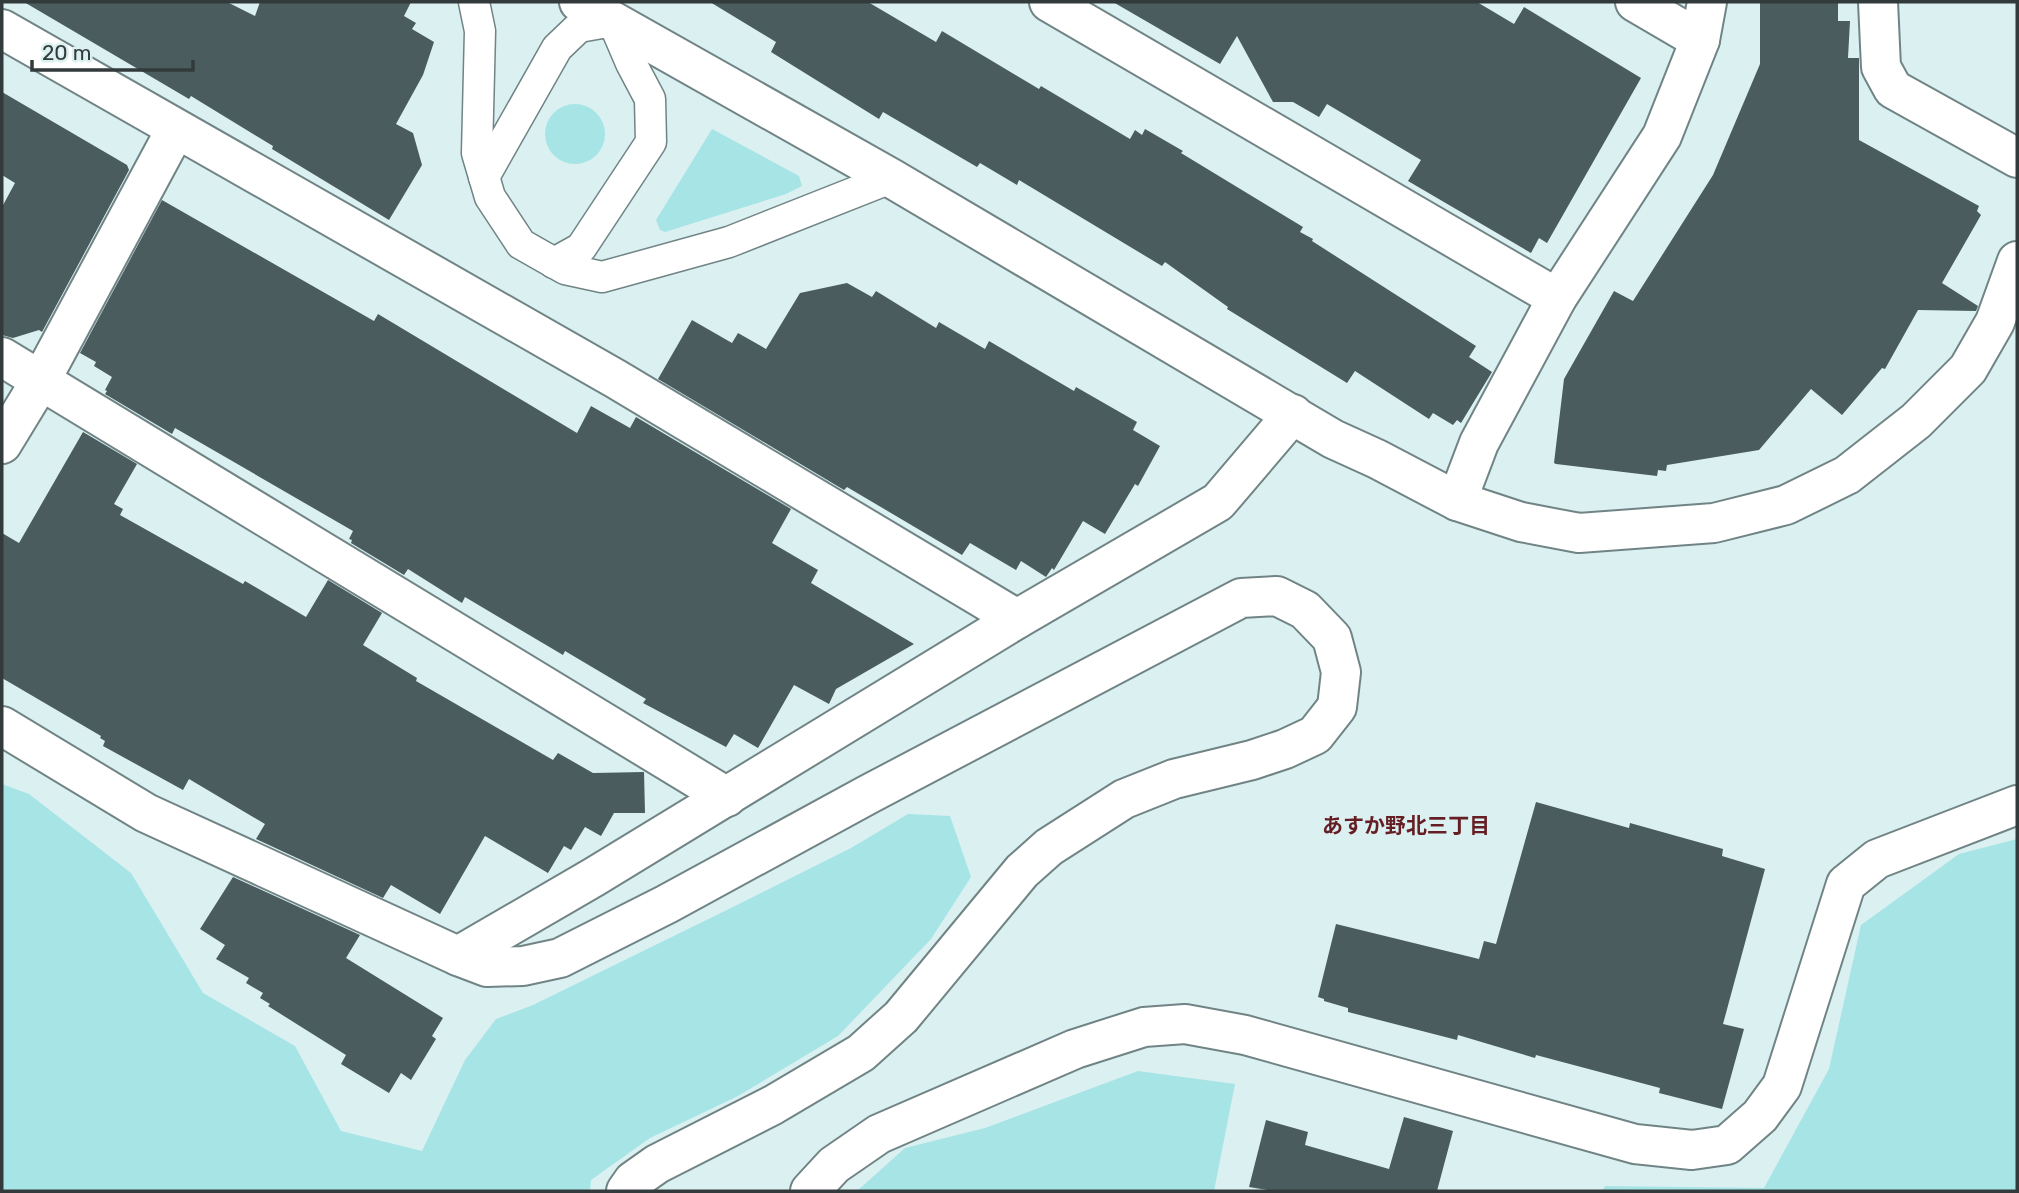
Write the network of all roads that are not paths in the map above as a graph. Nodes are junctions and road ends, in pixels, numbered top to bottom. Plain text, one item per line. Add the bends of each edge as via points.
1 (474, 2) edge
2 (579, 2) edge
3 (1049, 2) edge
4 (1635, 2) edge
5 (1707, 2) edge
6 (1878, 2) edge
7 (618, 11) edge
8 (2, 29) edge
9 (1700, 40) junction
10 (176, 129) junction
11 (2017, 158) edge
12 (484, 177) junction
13 (891, 178) junction
14 (2017, 261) edge
15 (554, 263) junction
16 (1557, 298) junction
17 (2, 357) edge
18 (41, 380) junction
19 (1293, 414) junction
20 (2, 444) edge
21 (1457, 501) junction
22 (1017, 619) junction
23 (2, 726) edge
24 (727, 797) junction
25 (2017, 805) edge
26 (457, 956) junction
27 (626, 1191) edge
28 (810, 1191) edge

1 - 12 lane via 480,31 477,153
2 - 7 street
3 - 16 street
4 - 9 street
5 - 9 street
6 - 11 street via 1881,67 1893,89
7 - 12 lane via 579,27 557,48
7 - 13 street
7 - 15 lane via 631,63 650,99 651,142 582,248
8 - 10 street
9 - 16 street via 1662,136
10 - 18 street
10 - 22 street via 616,379
12 - 15 lane via 490,197 521,244
13 - 15 lane via 729,242 602,278
13 - 19 street
14 - 21 street via 1995,322 1968,369 1916,421 1847,475 1786,505 1714,523 1579,533 1521,522
16 - 21 street via 1479,443
17 - 18 street
18 - 20 street
18 - 24 street
19 - 21 street
19 - 22 street via 1218,502
22 - 24 street
23 - 26 street via 146,813
24 - 26 street
25 - 28 street via 1877,859 1846,884 1782,1086 1760,1116 1727,1145 1692,1150 1635,1144 1245,1035 1185,1024 1144,1027 1087,1045 879,1134 834,1165
26 - 27 street via 487,967 560,958 1241,598 1277,596 1304,610 1332,638 1341,672 1337,708 1315,735 1286,749 1174,779 1124,799 1049,847 1021,871 901,1017 861,1053 773,1105 657,1164

